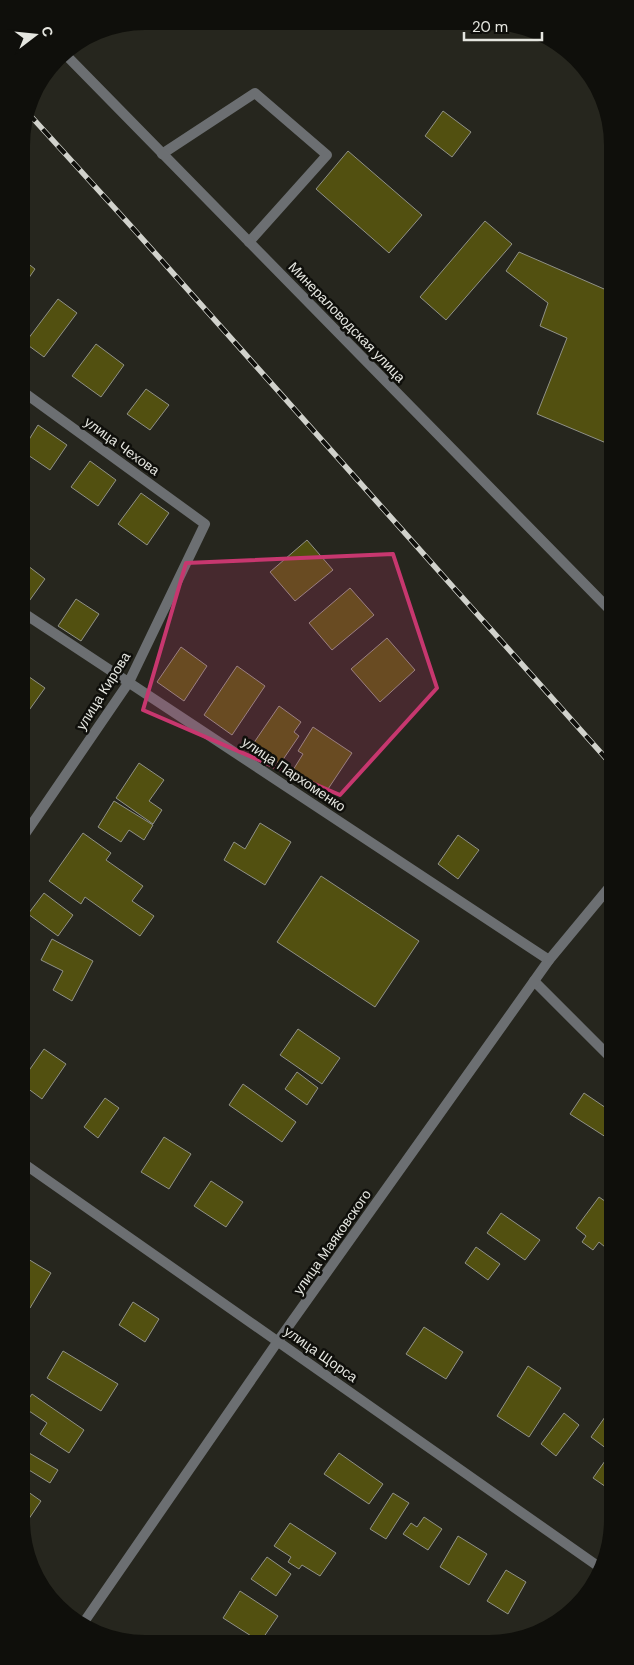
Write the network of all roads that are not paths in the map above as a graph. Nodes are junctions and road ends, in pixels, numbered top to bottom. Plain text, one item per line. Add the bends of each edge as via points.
1 (69, 58) edge
2 (162, 154) junction
3 (249, 242) junction
4 (30, 397) edge
5 (205, 524) joint
6 (604, 604) edge
7 (30, 617) edge
8 (129, 682) junction
9 (30, 827) edge
10 (604, 894) edge
11 (549, 960) junction
12 (534, 981) junction
13 (604, 1051) edge
14 (30, 1168) edge
15 (278, 1341) junction
16 (595, 1564) edge
17 (86, 1619) edge

1 - 2 street, Минераловодская улица
2 - 3 street, Минераловодская улица
2 - 3 street via 255,93 327,155
3 - 6 street, Минераловодская улица
4 - 5 street, улица Чехова
5 - 8 street, улица Кирова
7 - 8 street, улица Пархоменко
8 - 9 street, улица Кирова
8 - 11 street, улица Пархоменко
10 - 11 street, улица Маяковского
11 - 12 street, улица Маяковского
12 - 13 street
12 - 15 street, улица Маяковского
14 - 15 street, улица Щорса
15 - 16 street, улица Щорса
15 - 17 street, улица Маяковского

